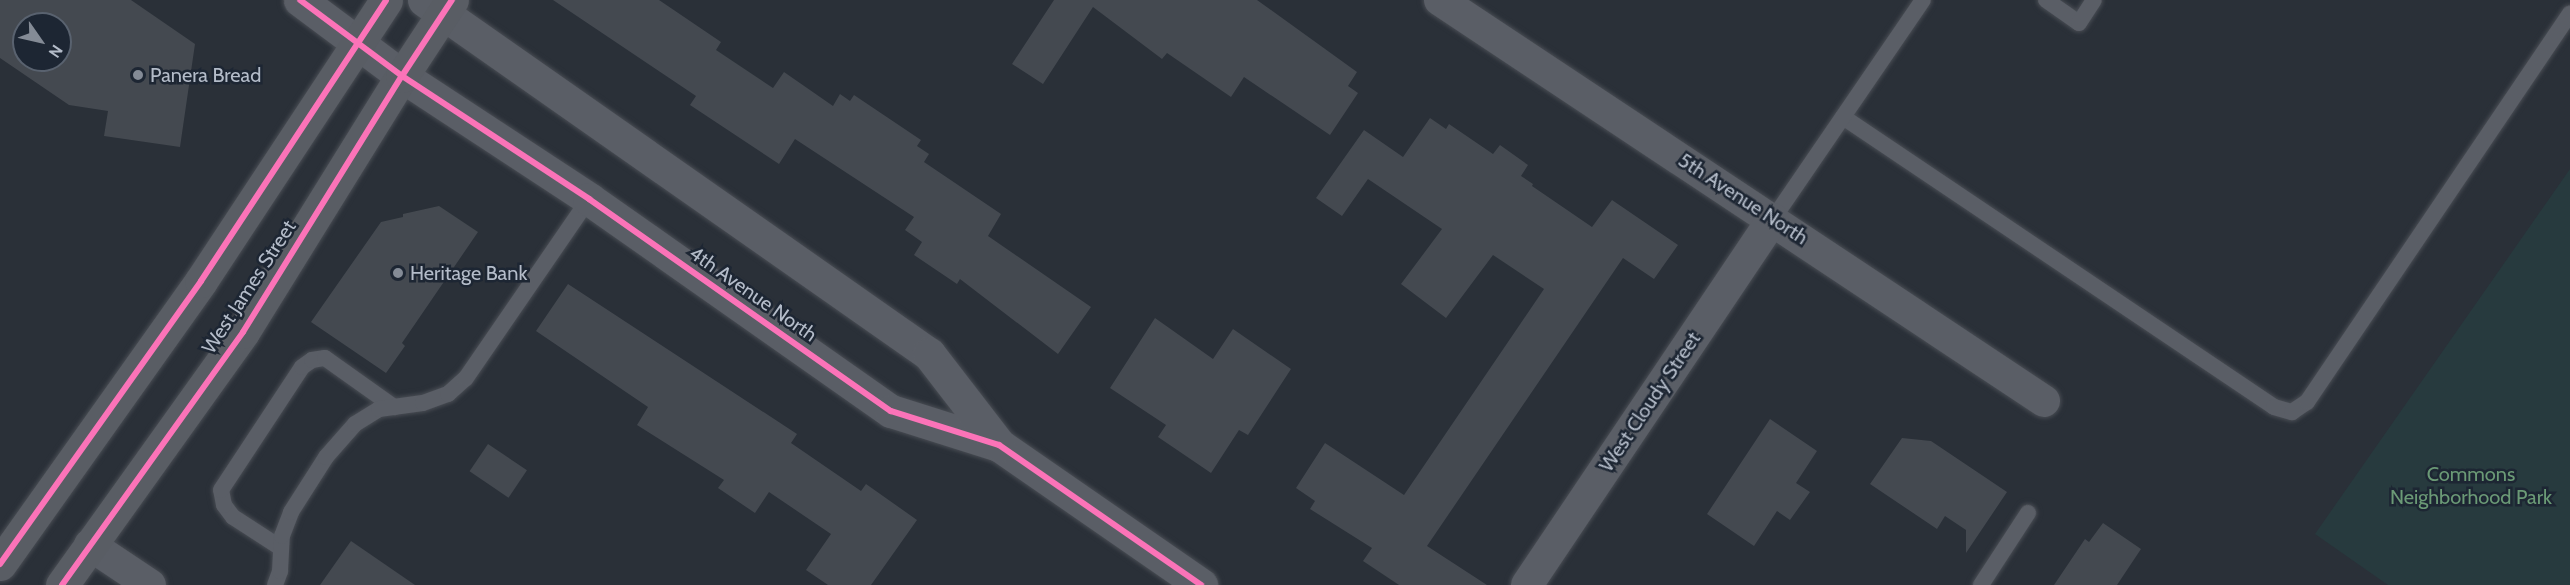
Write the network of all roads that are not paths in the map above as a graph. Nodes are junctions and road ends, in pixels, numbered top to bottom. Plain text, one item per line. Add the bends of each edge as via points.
1 (300, 0) edge
2 (386, 0) edge
3 (1440, 0) edge
4 (1923, 0) edge
5 (2046, 0) edge
6 (2094, 0) edge
7 (440, 5) edge
8 (2570, 14) edge
9 (358, 43) junction
10 (402, 76) junction
11 (1843, 117) junction
12 (589, 199) junction
13 (1773, 219) junction
14 (2044, 401) dead end
15 (394, 407) junction
16 (999, 445) junction
17 (2028, 513) dead end
18 (90, 545) junction
19 (281, 548) junction
20 (0, 564) edge
21 (62, 585) edge
22 (150, 585) edge
23 (275, 585) edge
24 (1201, 585) edge
25 (1527, 585) edge
26 (1981, 585) edge

1 - 9 street, 4th Avenue North
2 - 9 main road
3 - 13 street, 5th Avenue North
4 - 11 lane
5 - 6 lane via 2079,23
7 - 10 main road, West James Street
7 - 16 street, 4th Avenue North via 929,354
8 - 11 lane via 2307,402 2292,412 2274,407
9 - 10 street, 4th Avenue North
9 - 20 main road via 201,281
10 - 12 street, 4th Avenue North
10 - 18 main road, West James Street via 243,332
11 - 13 lane
12 - 15 lane via 466,378 448,394
12 - 16 street, 4th Avenue North via 891,411
13 - 14 street, 5th Avenue North
13 - 25 street, West Cloudy Street
15 - 19 lane via 379,409 355,424 326,457 291,512
15 - 19 lane via 325,358 302,367 221,490 224,505 233,517
16 - 24 street, 4th Avenue North
17 - 26 lane
18 - 21 main road, West James Street
18 - 22 street
19 - 23 lane

